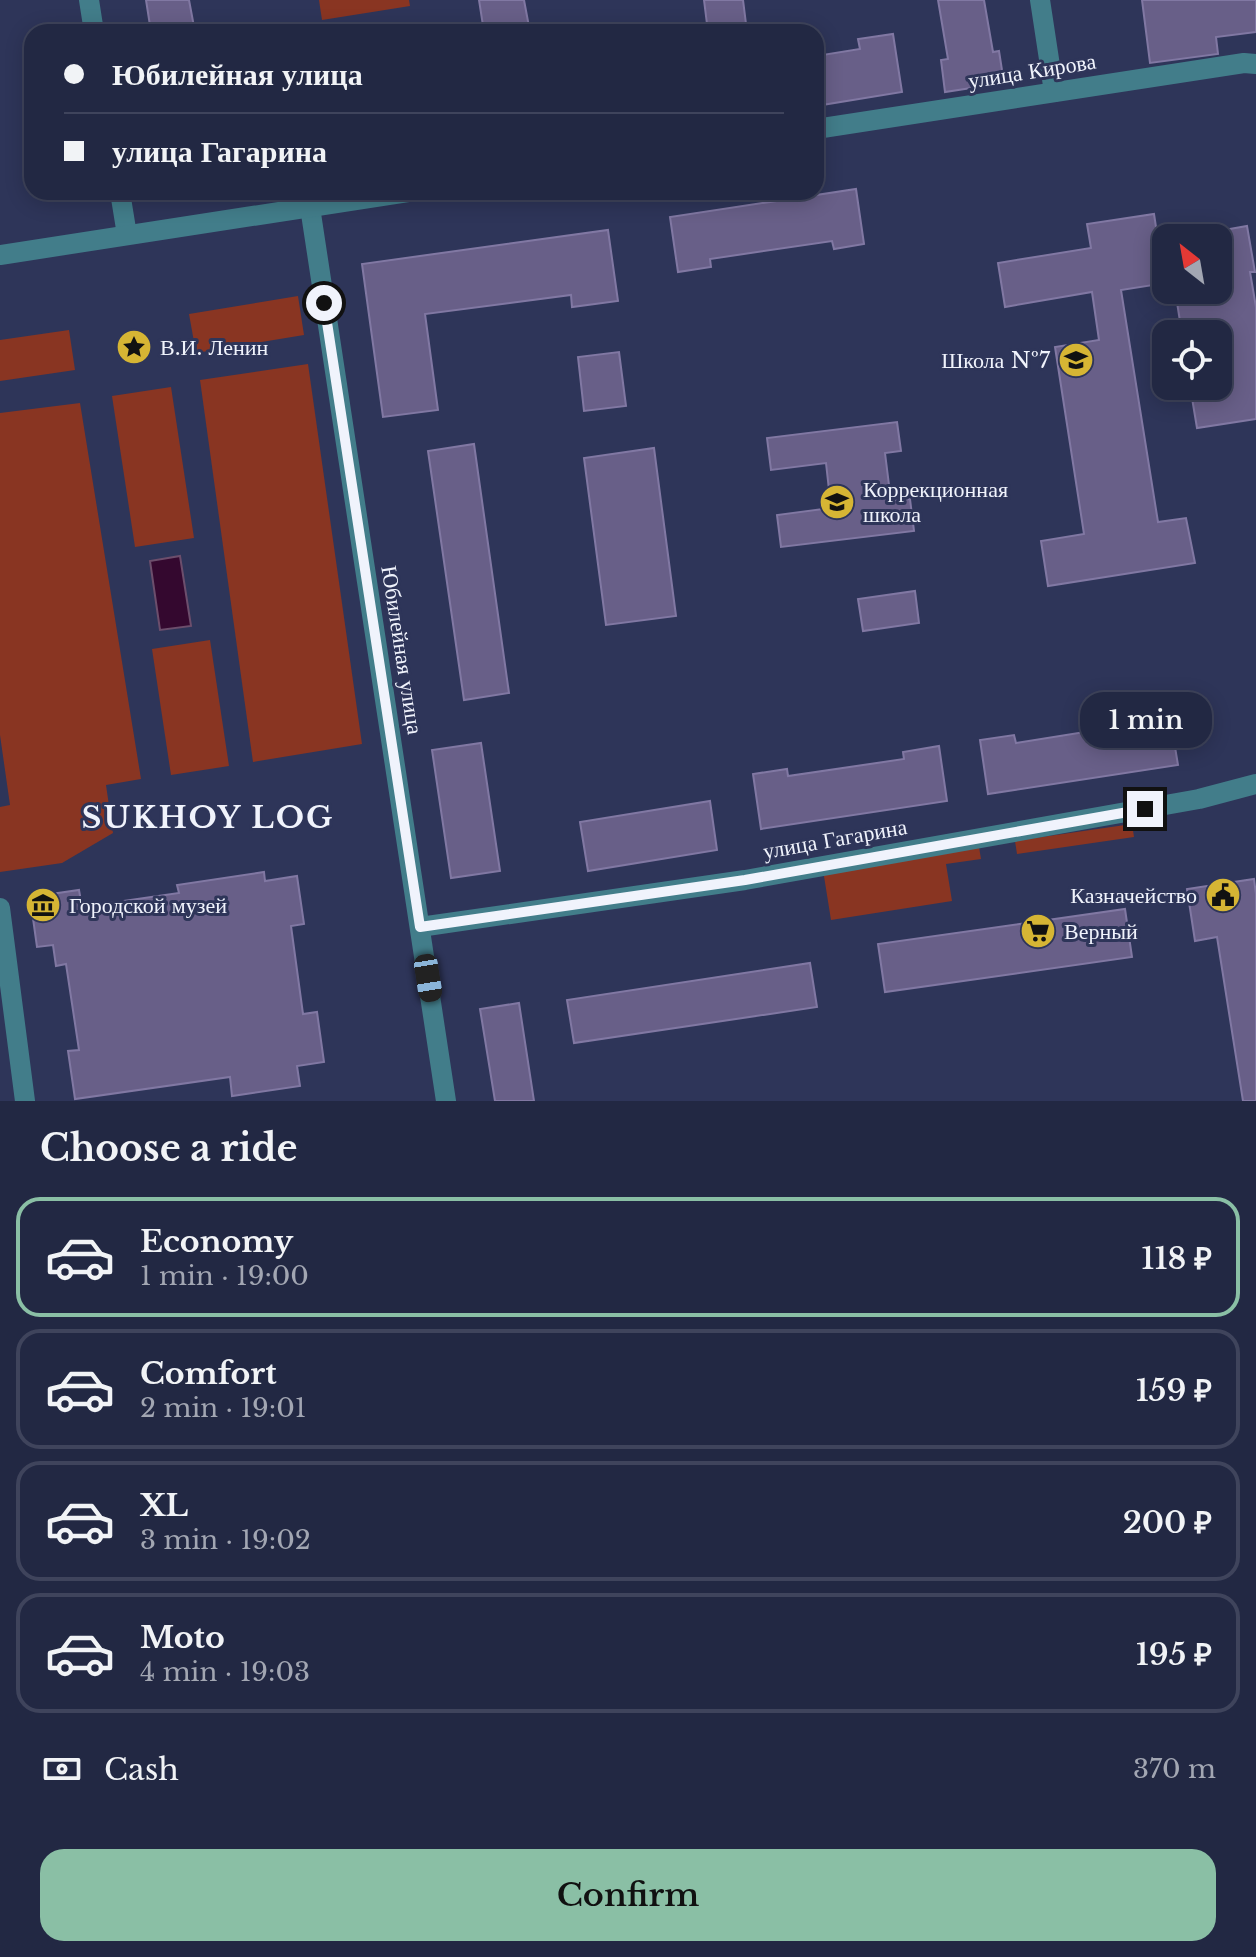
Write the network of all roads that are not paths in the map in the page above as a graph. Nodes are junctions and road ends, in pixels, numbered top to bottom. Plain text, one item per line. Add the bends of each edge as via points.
1 (89, 0) edge
2 (1040, 0) edge
3 (93, 24) edge
4 (1256, 64) edge
5 (1054, 92) junction
6 (824, 128) edge
7 (121, 200) edge
8 (356, 200) edge
9 (310, 207) junction
10 (127, 235) junction
11 (0, 255) edge
12 (1256, 784) edge
13 (0, 908) edge
14 (420, 927) junction
15 (25, 1101) edge
16 (446, 1101) edge

1 - 3 street
2 - 5 street
4 - 5 street, улица Кирова
5 - 6 street, улица Кирова
7 - 10 street
8 - 9 street
9 - 10 street
9 - 14 street, Юбилейная улица
10 - 11 street
12 - 14 street, улица Гагарина via 1199,799 745,880
13 - 15 street
14 - 16 street, Юбилейная улица

